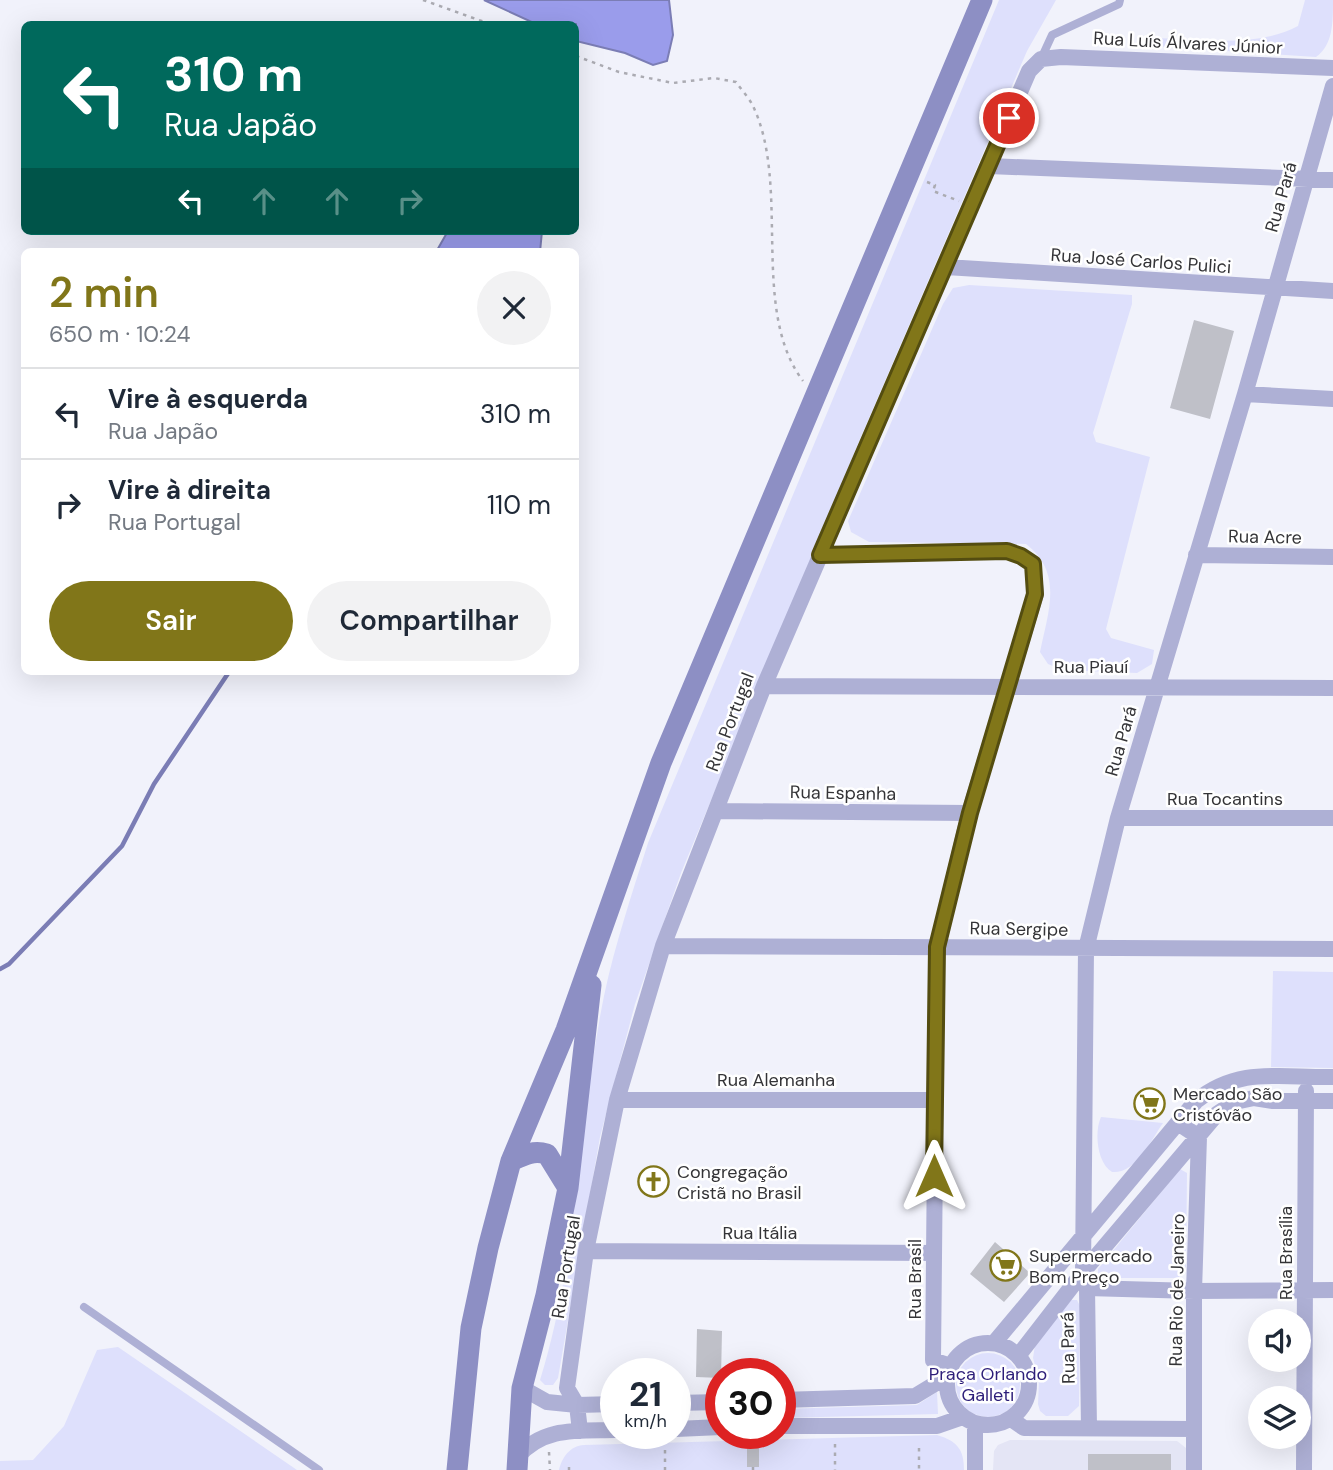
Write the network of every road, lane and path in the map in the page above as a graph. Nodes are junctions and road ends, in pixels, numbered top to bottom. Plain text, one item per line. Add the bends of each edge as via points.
1 (423, 0) edge
2 (982, 0) edge
3 (1120, 0) edge
4 (482, 21) edge
5 (579, 57) edge
6 (1041, 59) junction
7 (1333, 68) edge
8 (1333, 86) edge
9 (989, 166) junction
10 (1306, 178) junction
11 (1333, 180) edge
12 (927, 182) dead end
13 (962, 202) dead end
14 (946, 267) junction
15 (1275, 288) junction
16 (1333, 291) edge
17 (1245, 394) junction
18 (815, 398) junction
19 (1333, 399) edge
20 (820, 555) junction
21 (1196, 555) junction
22 (1333, 557) edge
23 (1007, 685) junction
24 (764, 686) junction
25 (1157, 686) junction
26 (1333, 688) edge
27 (716, 811) junction
28 (970, 813) junction
29 (1118, 818) junction
30 (1333, 818) edge
31 (663, 946) junction
32 (937, 947) junction
33 (1086, 949) junction
34 (1333, 949) edge
35 (595, 951) junction
36 (1275, 1076) junction
37 (1307, 1077) junction
38 (1333, 1077) edge
39 (617, 1100) junction
40 (935, 1100) junction
41 (1273, 1101) junction
42 (1306, 1101) junction
43 (1333, 1101) edge
44 (1178, 1123) junction
45 (1199, 1138) junction
46 (511, 1161) junction
47 (568, 1188) junction
48 (1083, 1237) junction
49 (586, 1251) junction
50 (934, 1252) junction
51 (1083, 1272) junction
52 (1087, 1288) junction
53 (1305, 1290) junction
54 (1333, 1290) edge
55 (1194, 1291) junction
56 (84, 1307) dead end
57 (994, 1343) junction
58 (1018, 1356) junction
59 (949, 1371) junction
60 (522, 1388) junction
61 (796, 1400) edge
62 (600, 1404) edge
63 (578, 1405) junction
64 (1011, 1419) junction
65 (969, 1420) junction
66 (796, 1426) edge
67 (1088, 1428) junction
68 (1194, 1429) junction
69 (600, 1430) edge
70 (580, 1431) junction
71 (835, 1444) dead end
72 (919, 1448) dead end
73 (665, 1450) dead end
74 (517, 1464) edge
75 (319, 1470) edge
76 (457, 1470) edge
77 (665, 1470) edge
78 (835, 1470) edge
79 (919, 1470) edge
80 (975, 1470) edge
81 (1194, 1470) edge
82 (1304, 1470) edge

1 - 4 path
2 - 18 main road
3 - 6 lane via 1052,35
5 - 18 path via 619,72 673,83 714,78 736,82 752,104 768,157 775,292 785,350
6 - 7 street, Rua Luís Álvares Júnior
6 - 9 street, Rua Portugal via 1029,71
8 - 10 street, Rua Pará
9 - 10 street
9 - 14 street, Rua Portugal
10 - 11 street
10 - 15 street, Rua Pará
12 - 13 path via 935,185 933,191
14 - 15 street, Rua José Carlos Pulici
14 - 20 street, Rua Portugal
15 - 16 street, Rua José Carlos Pulici
15 - 17 street, Rua Pará
17 - 19 street
17 - 21 street, Rua Pará
18 - 35 main road via 661,763
20 - 23 street, Rua Brasil via 1007,551 1033,564 1035,594
20 - 24 street, Rua Portugal
21 - 22 street, Rua Acre
21 - 25 street, Rua Pará
23 - 24 street, Rua Piauí
23 - 25 street, Rua Piauí
23 - 28 street, Rua Brasil
24 - 27 street, Rua Portugal
25 - 26 street, Rua Piauí
25 - 29 street, Rua Pará
27 - 28 street, Rua Espanha
27 - 31 street, Rua Portugal
28 - 32 street, Rua Brasil
29 - 30 street, Rua Tocantins
29 - 33 street, Rua Pará
31 - 32 street, Rua Sergipe
31 - 39 street, Rua Portugal
32 - 33 street, Rua Sergipe
32 - 40 street, Rua Brasil
33 - 34 street, Rua Sergipe
33 - 48 street, Rua Pará
35 - 46 main road
35 - 47 main road
36 - 37 street
36 - 41 street
36 - 44 street via 1226,1081 1196,1101
37 - 38 street
37 - 42 street, Rua Brasília
39 - 40 street, Rua Alemanha
39 - 49 street, Rua Portugal
40 - 50 street, Rua Brasil
41 - 42 street
41 - 45 street via 1235,1102 1217,1114
42 - 43 street
42 - 53 street, Rua Brasília
44 - 45 street
44 - 48 street
45 - 51 street
45 - 55 street, Rua Rio de Janeiro
46 - 47 main road via 526,1154 547,1154
46 - 76 main road via 471,1328
47 - 60 main road
48 - 51 street, Rua Pará
48 - 57 street
49 - 50 street, Rua Itália
49 - 63 street, Rua Portugal via 567,1388
50 - 59 street, Rua Brasil via 933,1360
51 - 52 street, Rua Pará
51 - 58 street
52 - 55 street
52 - 67 street, Rua Pará
53 - 54 street
53 - 55 street
53 - 82 street, Rua Brasília
55 - 68 street, Rua Rio de Janeiro
56 - 75 lane
57 - 58 street
57 - 59 street via 964,1350
58 - 64 street via 1029,1389
59 - 61 street via 915,1396
59 - 65 street via 949,1399
60 - 63 street via 547,1402
60 - 74 main road
62 - 63 street
63 - 70 street, Rua Portugal
64 - 65 street via 987,1426
64 - 67 street via 1024,1428
65 - 66 street via 937,1426
65 - 80 street
67 - 68 street
68 - 81 street, Rua Rio de Janeiro
69 - 70 street
70 - 74 street via 548,1434 529,1443
71 - 78 path
72 - 79 path
73 - 77 path

